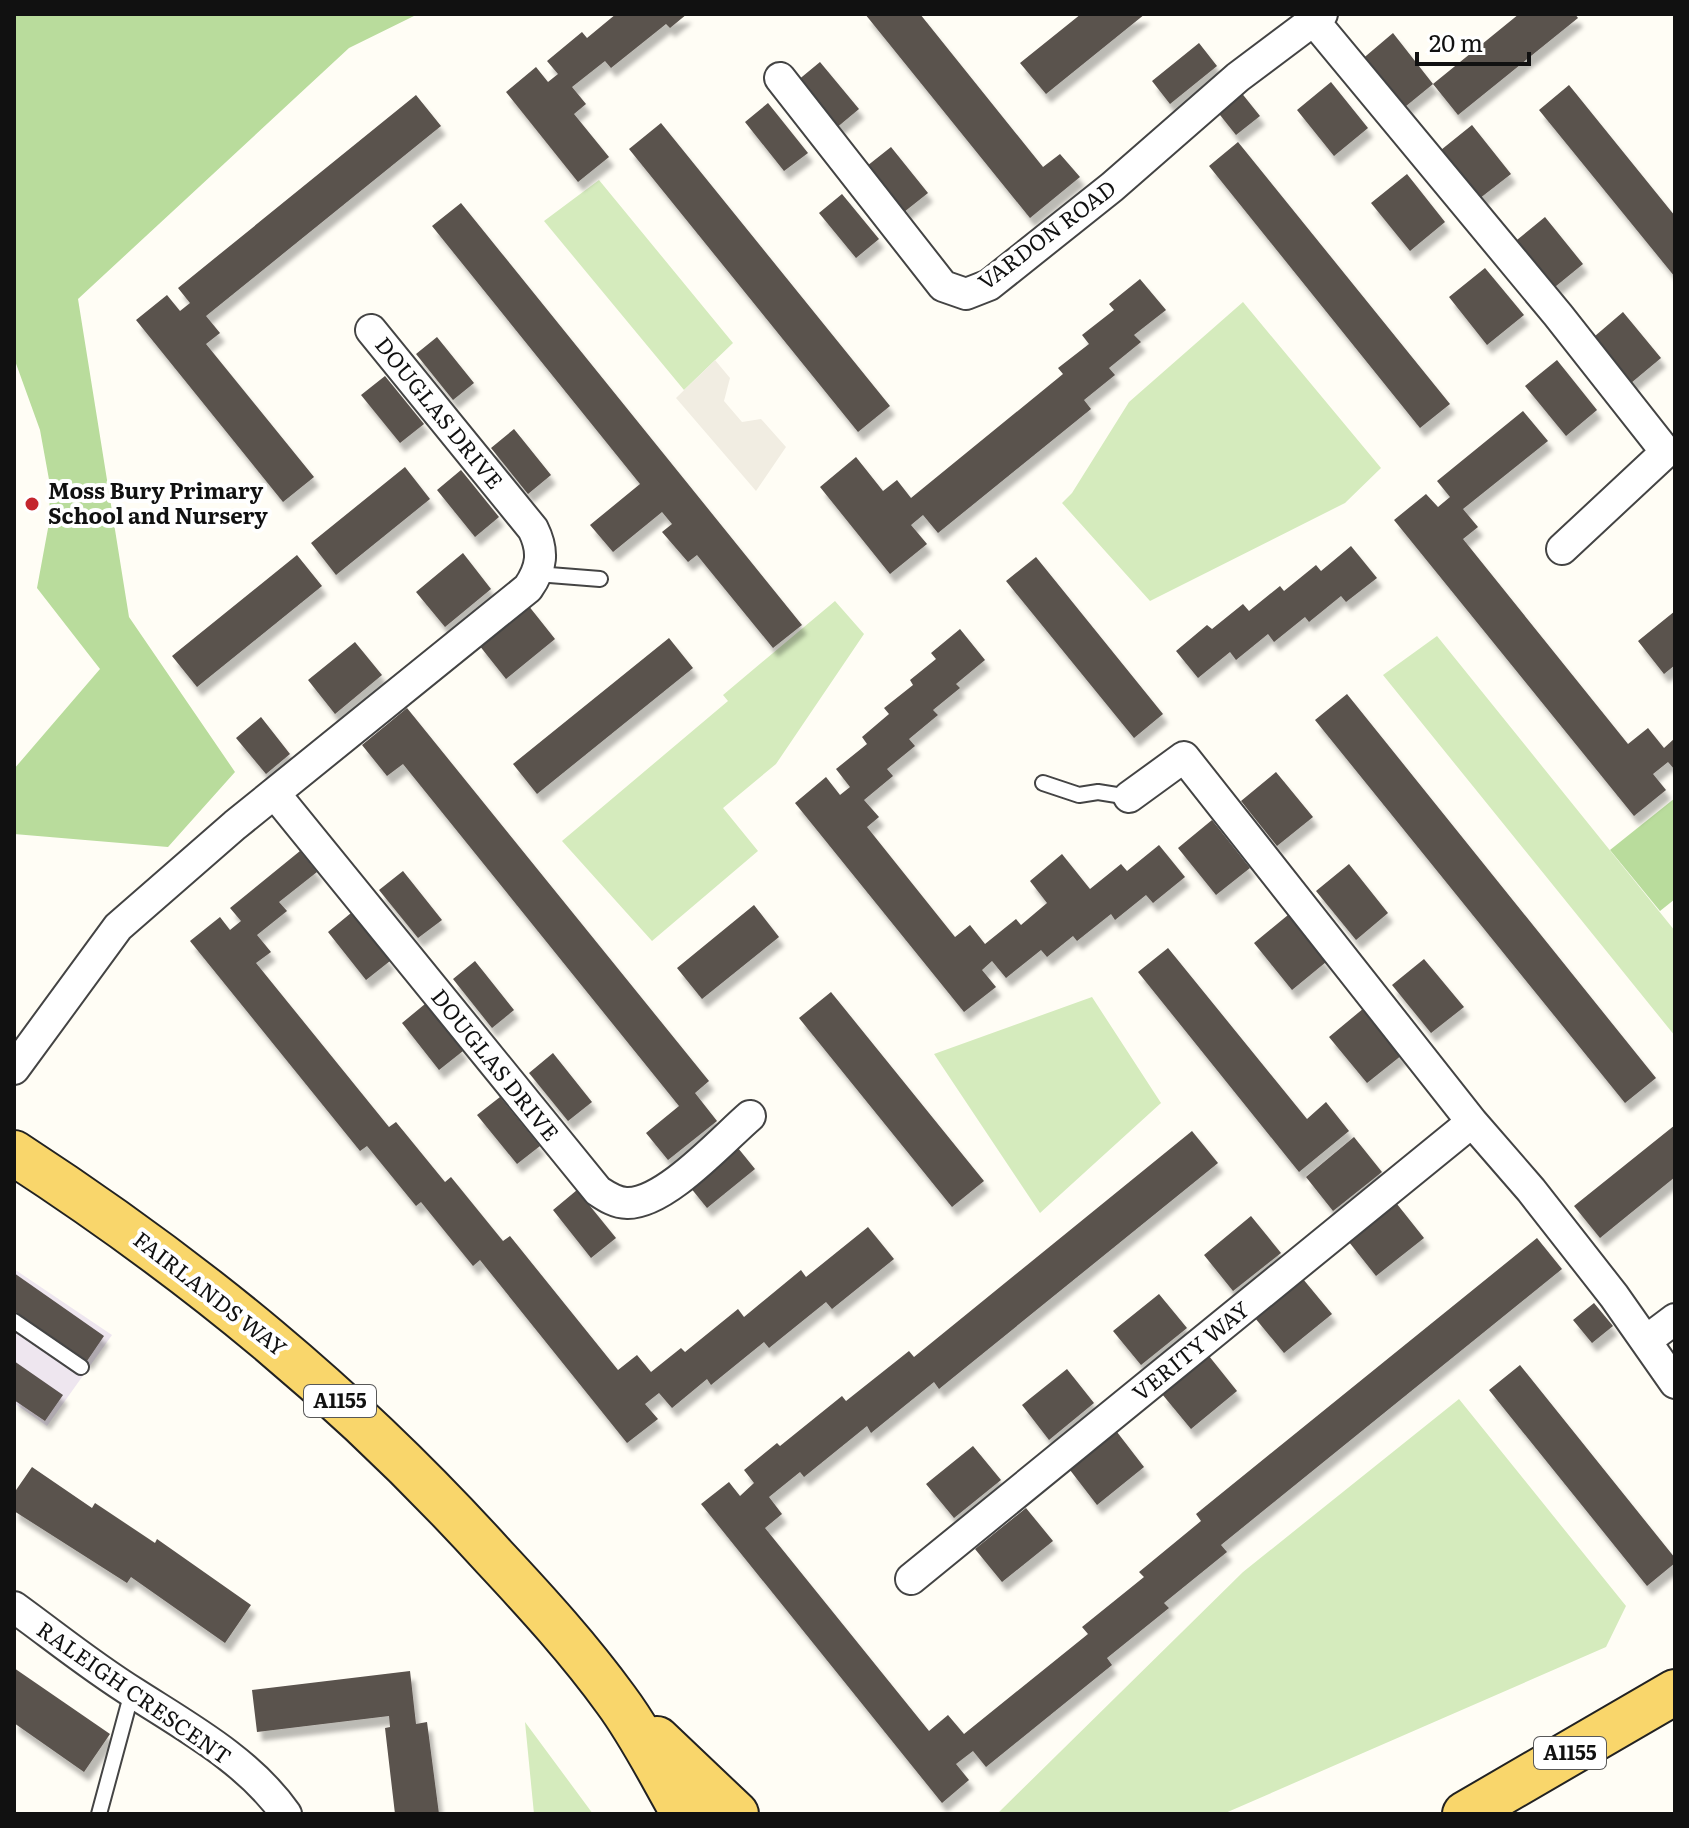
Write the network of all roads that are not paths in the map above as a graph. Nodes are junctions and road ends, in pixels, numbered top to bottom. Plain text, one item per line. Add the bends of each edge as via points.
1 (1318, 18) edge
2 (780, 78) dead end
3 (371, 330) dead end
4 (1562, 549) dead end
5 (537, 574) junction
6 (600, 579) dead end
7 (1043, 783) dead end
8 (275, 794) junction
9 (1129, 797) joint
10 (17, 1064) edge
11 (750, 1116) dead end
12 (1472, 1122) junction
13 (14, 1153) edge
14 (1675, 1319) edge
15 (14, 1321) edge
16 (1647, 1340) junction
17 (81, 1367) dead end
18 (1675, 1383) edge
19 (911, 1579) dead end
20 (14, 1607) edge
21 (132, 1692) junction
22 (1675, 1692) edge
23 (617, 1701) junction
24 (99, 1814) edge
25 (286, 1814) edge
26 (684, 1814) edge
27 (736, 1814) edge
28 (1465, 1814) edge

1 - 2 street, VARDON ROAD via 1238,77 989,285 966,294 943,286
1 - 4 street, VARDON ROAD via 1666,452
3 - 5 street, DOUGLAS DRIVE via 533,529 541,552
5 - 6 lane
5 - 8 street via 528,588
7 - 9 lane via 1079,795
8 - 10 street via 128,918 90,961
8 - 11 street, DOUGLAS DRIVE via 598,1191 626,1203 646,1200
9 - 12 street via 1184,757
12 - 16 street
12 - 19 street, VERITY WAY
13 - 23 main road, FAIRLANDS WAY / A1155 via 220,1296 311,1374 435,1491 556,1624
14 - 16 street
15 - 17 lane
16 - 18 street
20 - 21 street, RALEIGH CRESCENT
21 - 24 lane
21 - 25 street, RALEIGH CRESCENT via 187,1725 271,1793
22 - 28 main road, A1155
23 - 26 main road, FAIRLANDS WAY / A1155
23 - 27 main road, FAIRLANDS WAY / A1155

